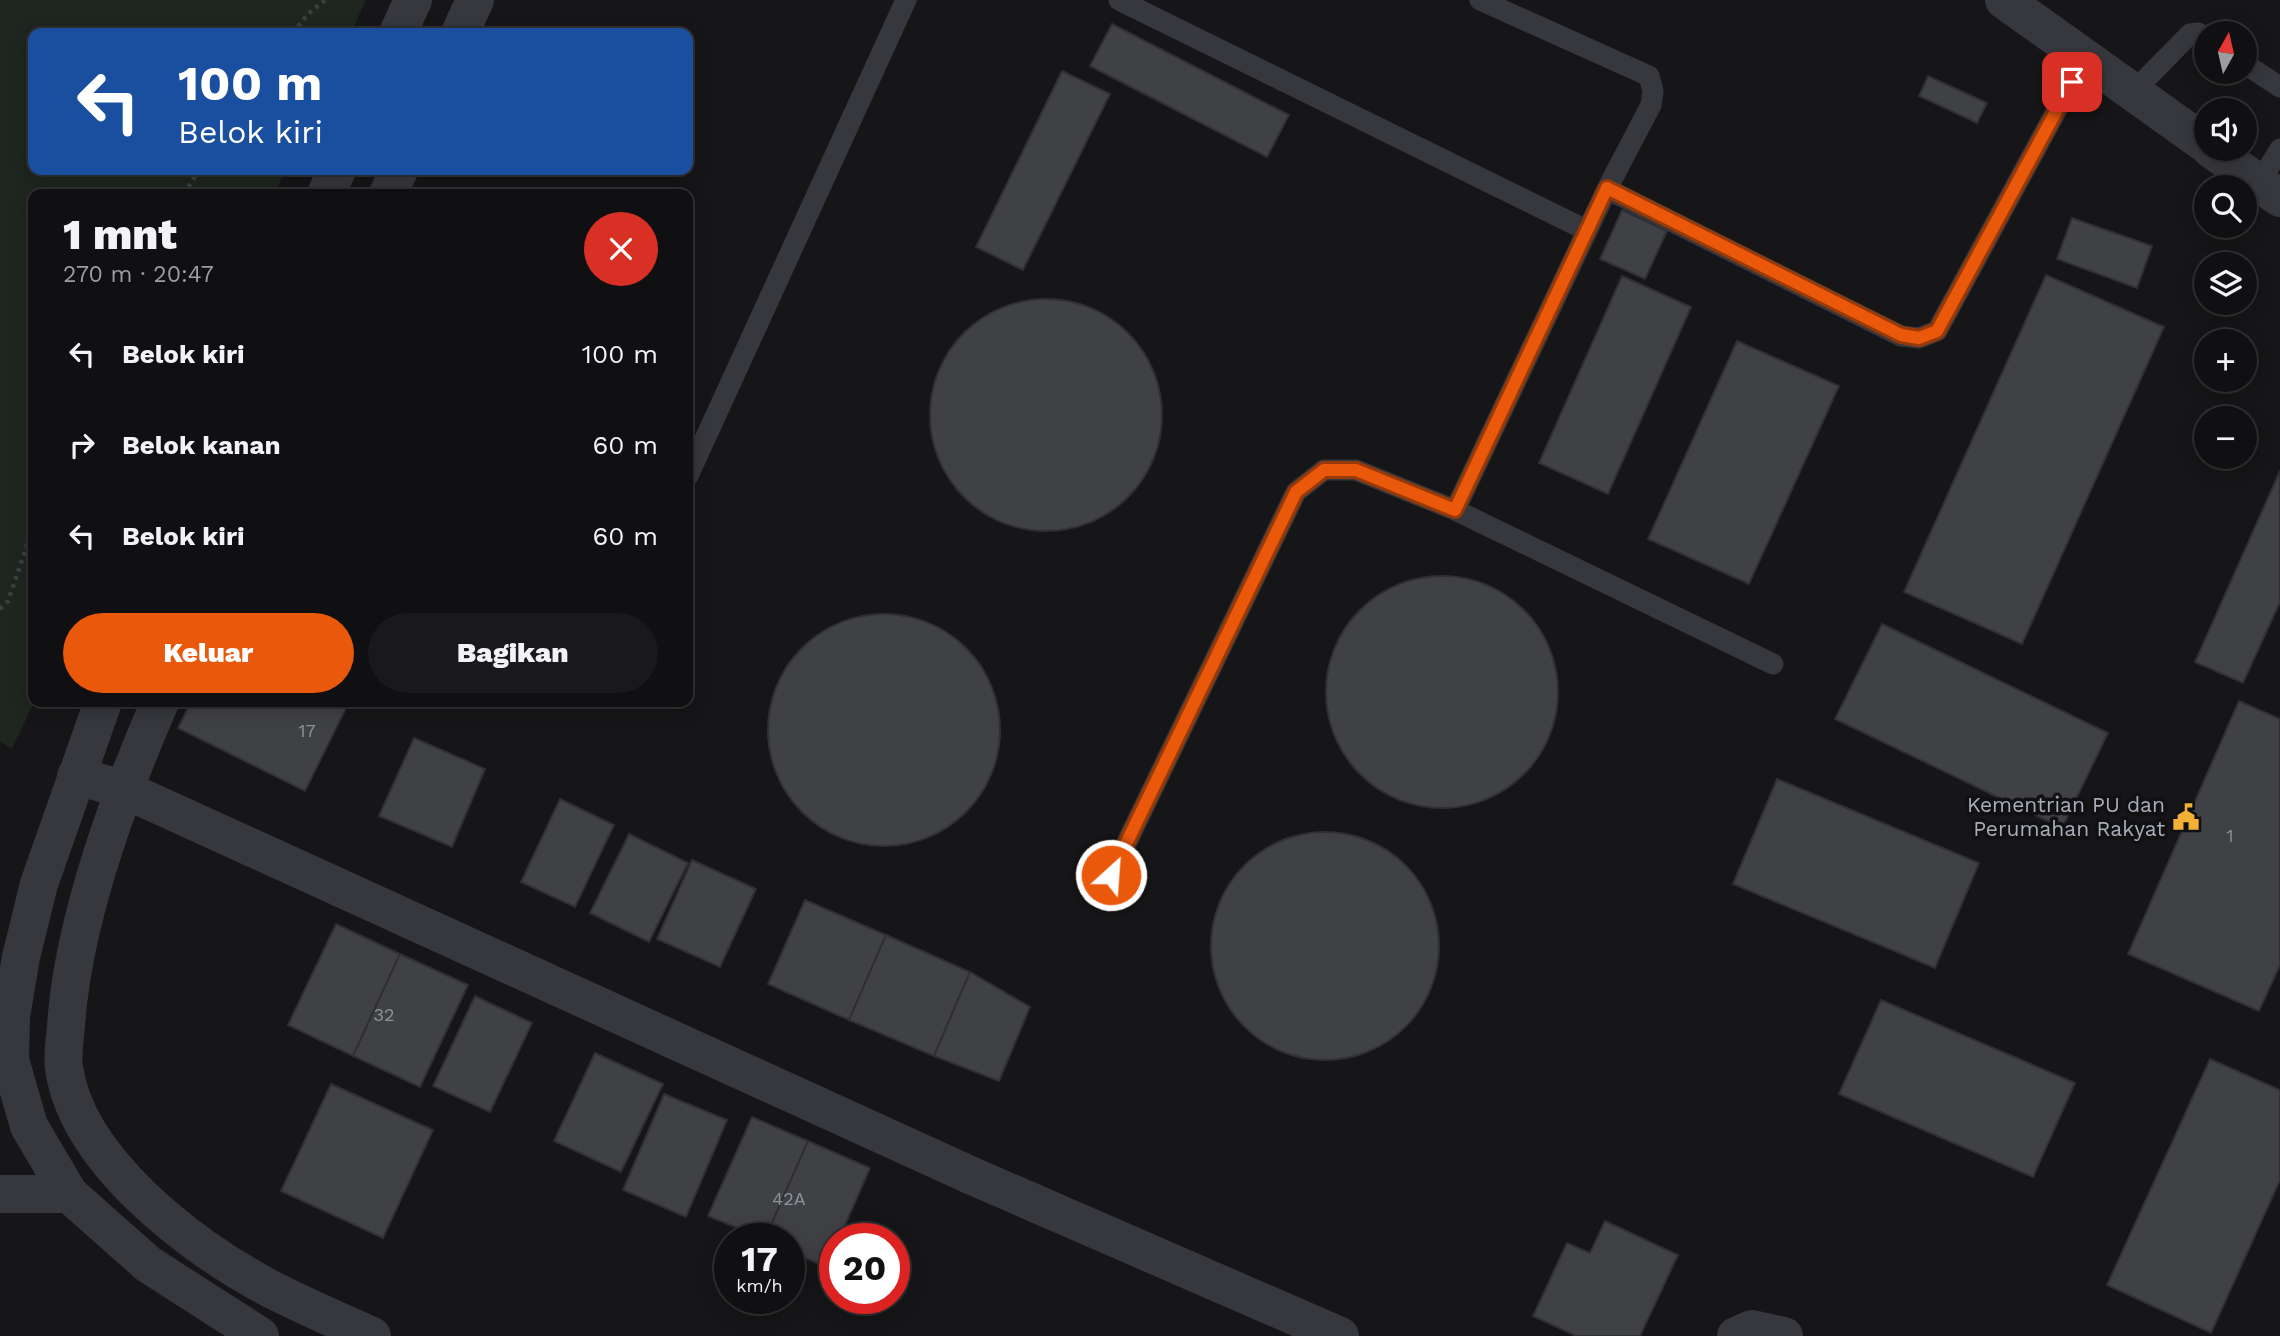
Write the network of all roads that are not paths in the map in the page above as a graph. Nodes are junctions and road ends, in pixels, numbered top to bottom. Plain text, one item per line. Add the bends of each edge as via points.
1 (413, 0) edge
2 (475, 0) edge
3 (906, 0) edge
4 (1119, 0) edge
5 (1480, 0) edge
6 (2004, 0) edge
7 (400, 28) edge
8 (462, 28) edge
9 (2194, 34) edge
10 (2085, 58) junction
11 (2258, 73) edge
12 (2280, 87) edge
13 (2133, 92) junction
14 (2194, 136) edge
15 (2280, 149) edge
16 (2228, 161) edge
17 (1607, 188) junction
18 (2269, 190) edge
19 (1587, 230) junction
20 (693, 465) edge
21 (1455, 510) junction
22 (1773, 664) dead end
23 (101, 707) edge
24 (158, 707) edge
25 (76, 776) junction
26 (122, 789) junction
27 (1111, 875) dead end
28 (5, 1067) edge
29 (0, 1194) edge
30 (69, 1194) junction
31 (260, 1336) edge
32 (372, 1336) edge
33 (1340, 1336) edge
34 (1736, 1336) edge
35 (1784, 1336) edge

1 - 7 street
2 - 8 street
3 - 20 lane
4 - 19 lane
5 - 17 lane via 1648,76 1651,106
6 - 10 street
9 - 13 lane
10 - 13 street
10 - 17 lane via 1937,331 1919,338 1901,335
11 - 12 lane
13 - 14 street
15 - 18 lane
16 - 18 street
17 - 19 lane
19 - 21 lane
21 - 22 lane
21 - 27 lane via 1356,470 1324,470 1296,492
23 - 25 street
24 - 26 street
25 - 26 street
25 - 28 street via 39,884 21,957
26 - 32 street via 68,993 64,1067 79,1117 117,1172 182,1232 266,1287
26 - 33 street via 970,1175
28 - 30 street via 29,1126
29 - 30 street
30 - 31 street via 148,1264
34 - 35 street via 1752,1329

